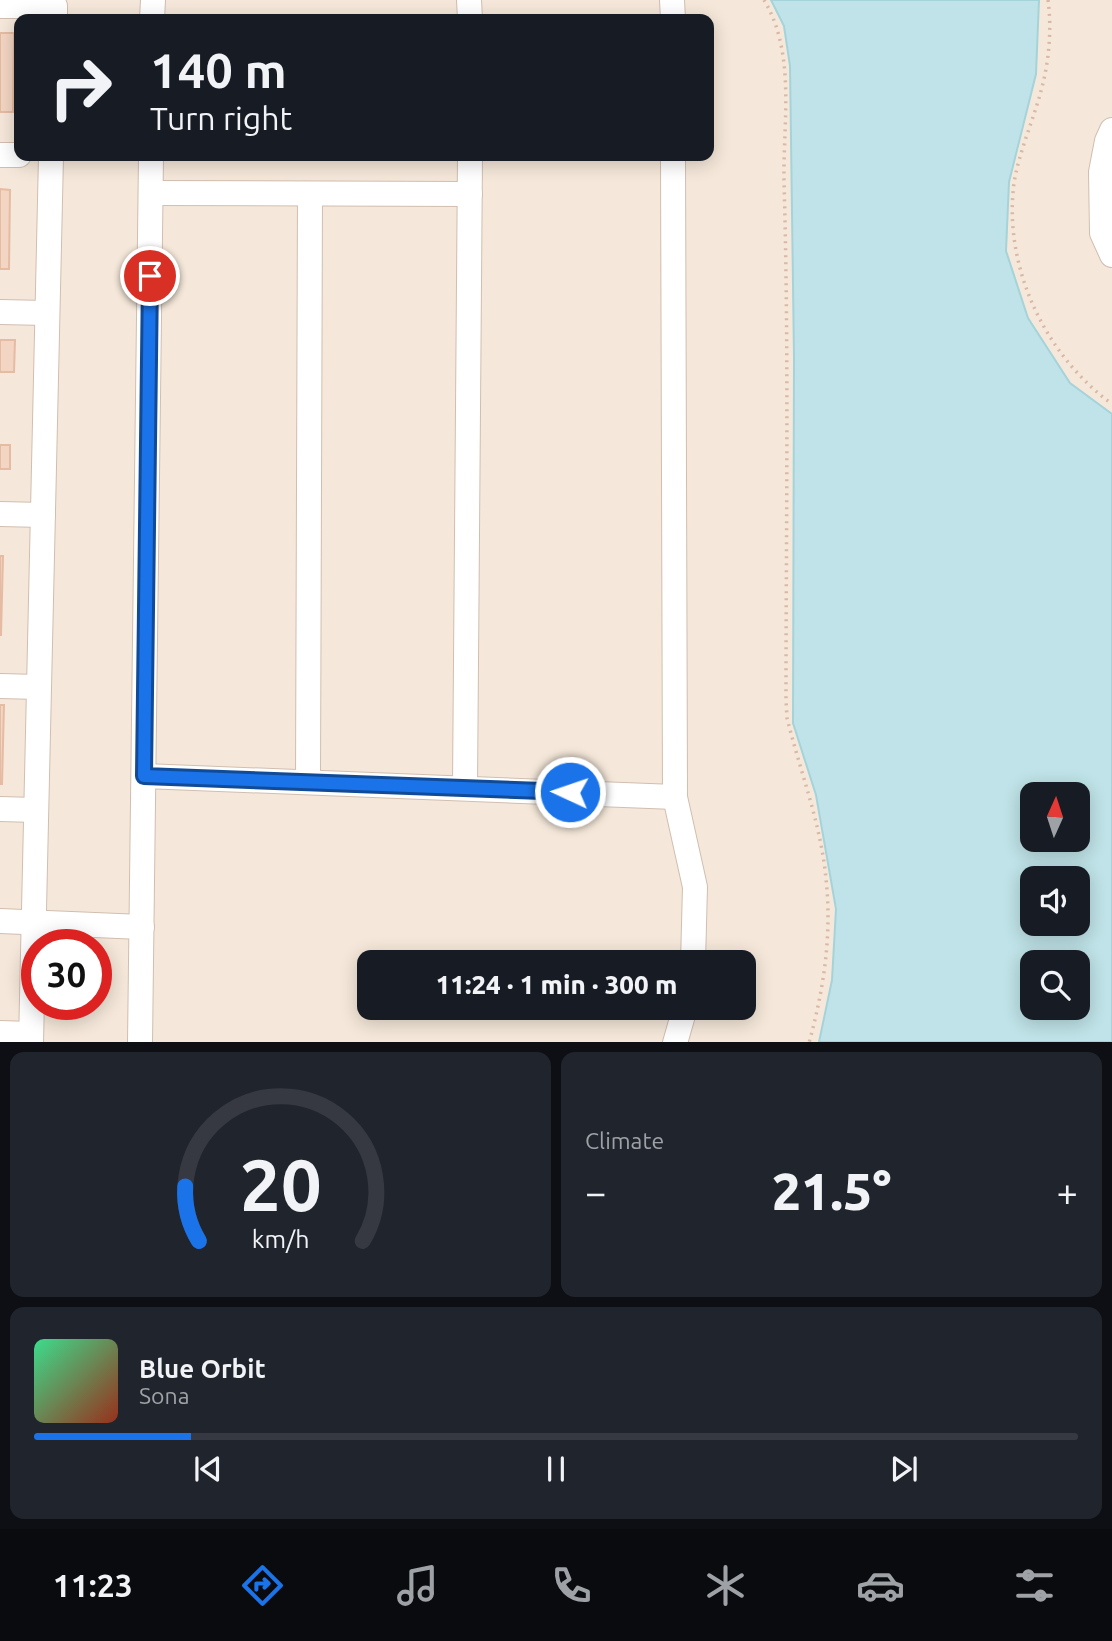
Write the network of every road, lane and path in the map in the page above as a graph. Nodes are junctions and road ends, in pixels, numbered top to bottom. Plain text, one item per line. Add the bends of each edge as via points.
1 (764, 0) edge
2 (1048, 0) edge
3 (0, 6) edge
4 (55, 14) edge
5 (1112, 130) edge
6 (51, 161) edge
7 (151, 161) edge
8 (470, 161) edge
9 (673, 161) edge
10 (151, 193) junction
11 (310, 194) junction
12 (470, 194) junction
13 (1112, 255) edge
14 (0, 312) edge
15 (47, 313) junction
16 (1112, 404) edge
17 (0, 514) edge
18 (43, 515) junction
19 (0, 686) edge
20 (38, 687) junction
21 (144, 776) junction
22 (308, 781) junction
23 (465, 787) junction
24 (675, 797) junction
25 (0, 809) edge
26 (35, 810) junction
27 (0, 921) edge
28 (33, 922) junction
29 (142, 927) junction
30 (693, 950) edge
31 (681, 1020) edge
32 (0, 1033) edge
33 (31, 1038) edge
34 (141, 1042) edge
35 (675, 1042) edge
36 (809, 1042) edge

1 - 36 path via 777,26 785,85 787,718 822,850 828,917 824,984
2 - 16 path via 1049,41 1042,88 1014,183 1017,254 1045,330 1066,362
3 - 4 street via 55,6
5 - 13 street via 1101,172 1102,233
6 - 15 street
7 - 10 street
8 - 12 street
9 - 24 street
10 - 11 street
10 - 21 street
11 - 12 street
11 - 22 street
12 - 23 street
14 - 15 street
15 - 18 street
17 - 18 street
18 - 20 street
19 - 20 street
20 - 26 street
21 - 22 street
21 - 29 street
22 - 23 street
23 - 24 street
24 - 30 street via 695,887
25 - 26 street
26 - 28 street
27 - 28 street
28 - 29 street
28 - 33 street
29 - 34 street
31 - 35 street
32 - 33 street

